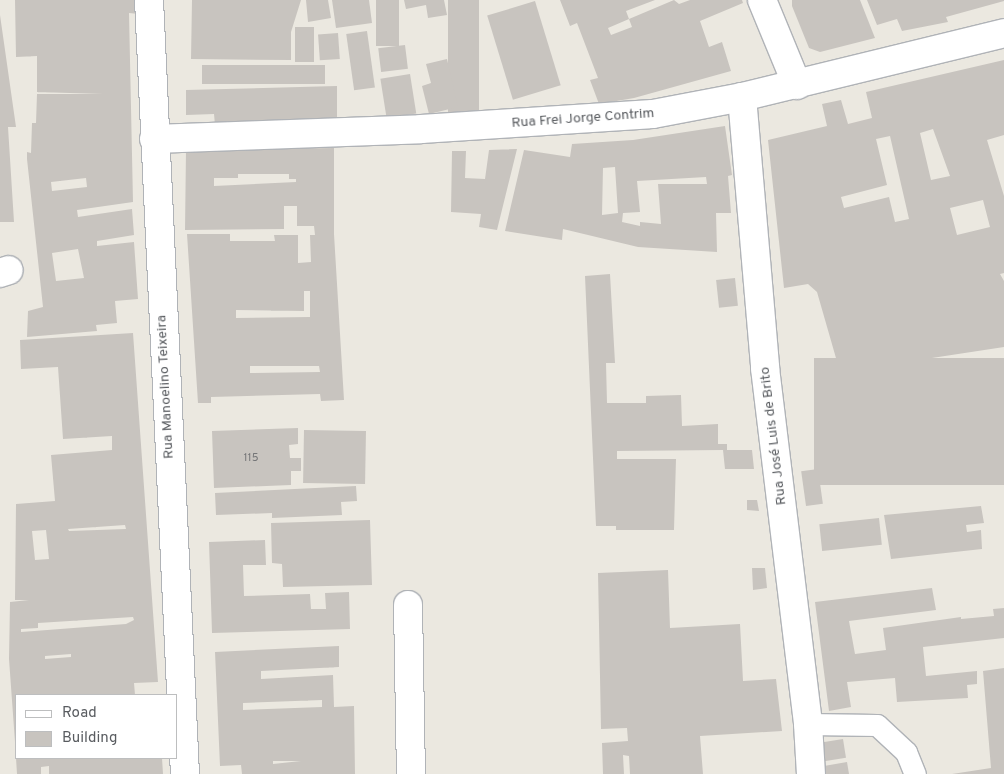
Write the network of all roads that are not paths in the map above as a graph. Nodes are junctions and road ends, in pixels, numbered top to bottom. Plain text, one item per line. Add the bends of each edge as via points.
1 (149, 0) edge
2 (762, 0) edge
3 (1004, 33) edge
4 (797, 84) junction
5 (742, 97) junction
6 (154, 139) junction
7 (408, 605) dead end
8 (808, 724) junction
9 (186, 774) edge
10 (411, 774) edge
11 (811, 774) edge
12 (916, 774) edge

1 - 6 street, Rua Manoelino Teixeira
2 - 4 street
3 - 4 street, Rua Frei Jorge Contrim
4 - 5 street, Rua Frei Jorge Contrim
5 - 6 street, Rua Frei Jorge Contrim via 653,114 572,121
5 - 8 street, Rua José Luis de Brito via 765,368
6 - 9 street, Rua Manoelino Teixeira
7 - 10 street
8 - 11 street, Rua José Luis de Brito
8 - 12 lane via 877,725 906,752

